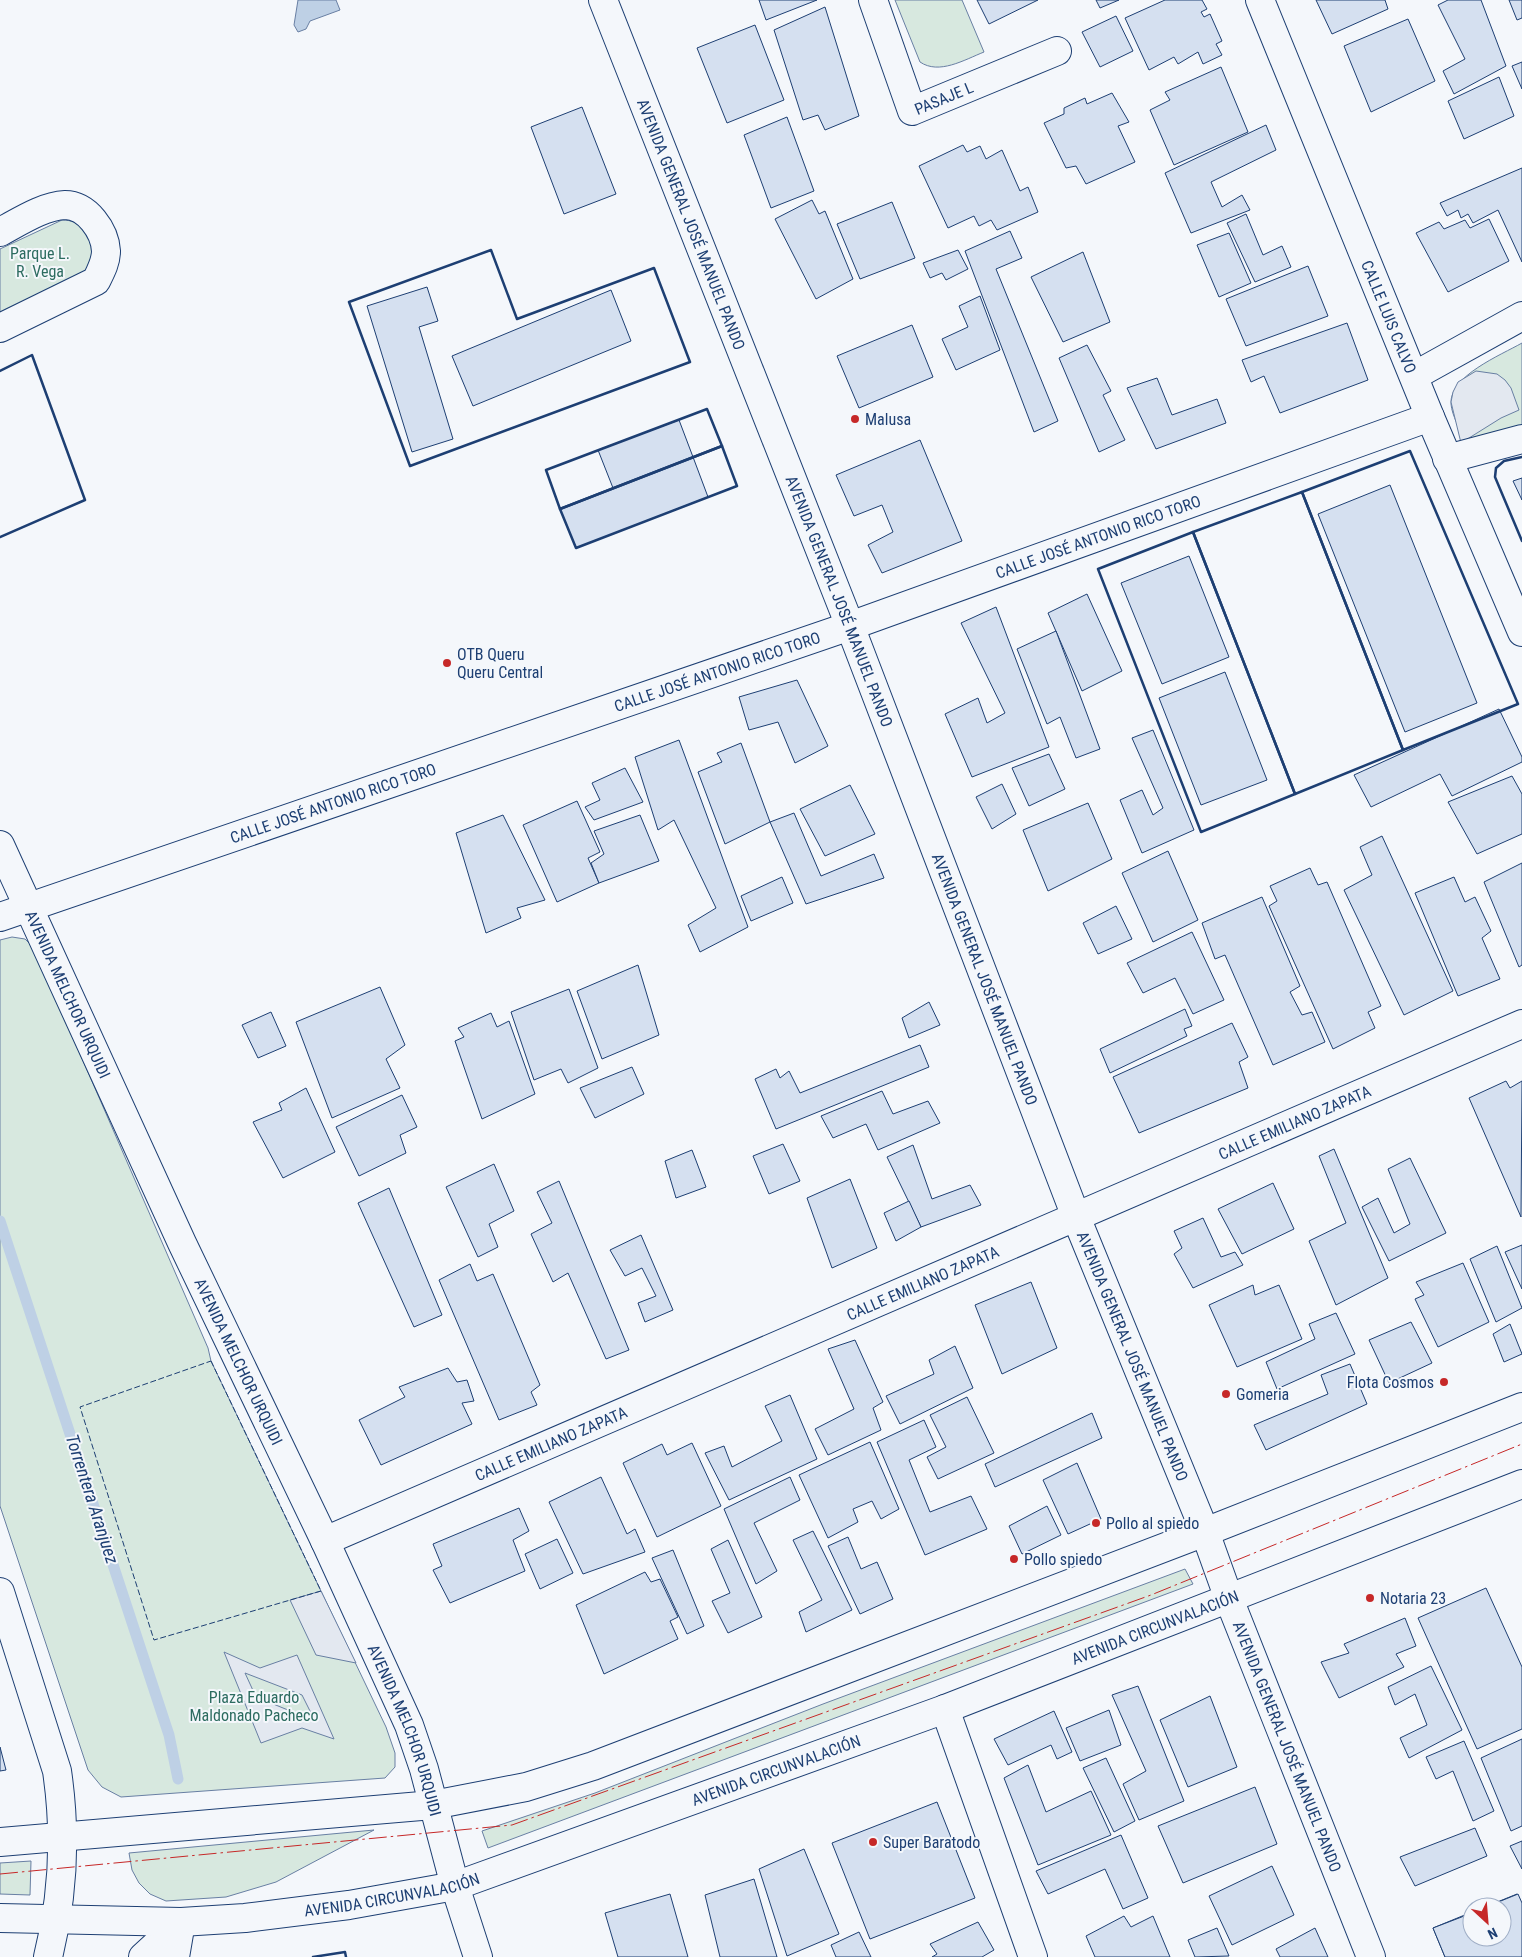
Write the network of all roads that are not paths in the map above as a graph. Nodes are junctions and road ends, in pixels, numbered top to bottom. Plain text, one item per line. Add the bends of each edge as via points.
1 (603, 0) edge
2 (873, 0) edge
3 (1260, 0) edge
4 (1057, 50) dead end
5 (0, 232) edge
6 (1522, 316) edge
7 (0, 328) edge
8 (1414, 376) junction
9 (1430, 417) junction
10 (1522, 439) edge
11 (1447, 459) junction
12 (850, 626) junction
13 (1522, 632) edge
14 (0, 845) edge
15 (29, 907) junction
16 (0, 917) edge
17 (1522, 1024) edge
18 (1076, 1217) junction
19 (1522, 1407) edge
20 (1522, 1484) edge
21 (1206, 1532) junction
22 (325, 1541) junction
23 (0, 1592) edge
24 (1229, 1599) junction
25 (945, 1709) junction
26 (433, 1805) junction
27 (62, 1836) junction
28 (0, 1842) edge
29 (455, 1886) junction
30 (0, 1918) edge
31 (57, 1921) junction
32 (181, 1922) junction
33 (48, 1957) edge
34 (143, 1957) edge
35 (175, 1957) edge
36 (478, 1957) edge
37 (1033, 1957) edge
38 (1372, 1957) edge

1 - 12 main road, AVENIDA GENERAL JOSÉ MANUEL PANDO
2 - 4 main road, PASAJE L via 912,112
3 - 8 main road, CALLE LUIS CALVO
5 - 7 main road via 48,208 66,205 82,211 94,221 106,251 104,267 96,281
6 - 8 main road
8 - 9 main road, CALLE LUIS CALVO
9 - 11 main road, CALLE LUIS CALVO
9 - 12 main road, CALLE JOSÉ ANTONIO RICO TORO
10 - 11 main road
11 - 13 main road, CALLE LUIS CALVO
12 - 15 main road, CALLE JOSÉ ANTONIO RICO TORO
12 - 18 main road, AVENIDA GENERAL JOSÉ MANUEL PANDO
14 - 15 main road, AVENIDA MELCHOR URQUIDI
15 - 16 main road, CALLE JOSÉ ANTONIO RICO TORO
15 - 22 main road, AVENIDA MELCHOR URQUIDI via 182,1243
17 - 18 main road, CALLE EMILIANO ZAPATA
18 - 21 main road, AVENIDA GENERAL JOSÉ MANUEL PANDO
18 - 22 main road, CALLE EMILIANO ZAPATA
19 - 21 main road
20 - 24 main road, AVENIDA CIRCUNVALACIÓN
21 - 24 main road, AVENIDA GENERAL JOSÉ MANUEL PANDO
21 - 26 main road via 593,1766 526,1787
22 - 26 main road, AVENIDA MELCHOR URQUIDI via 409,1725
23 - 27 main road via 58,1771
24 - 25 main road, AVENIDA CIRCUNVALACIÓN
24 - 38 main road, AVENIDA GENERAL JOSÉ MANUEL PANDO
25 - 29 main road, AVENIDA CIRCUNVALACIÓN
25 - 37 main road
26 - 27 main road
26 - 29 main road, AVENIDA MELCHOR URQUIDI
27 - 28 main road
27 - 31 main road
29 - 32 main road, AVENIDA CIRCUNVALACIÓN via 296,1913
29 - 36 main road, AVENIDA MELCHOR URQUIDI
30 - 31 main road, AVENIDA CIRCUNVALACIÓN
31 - 32 main road, AVENIDA CIRCUNVALACIÓN
31 - 33 main road
32 - 34 main road
32 - 35 main road

